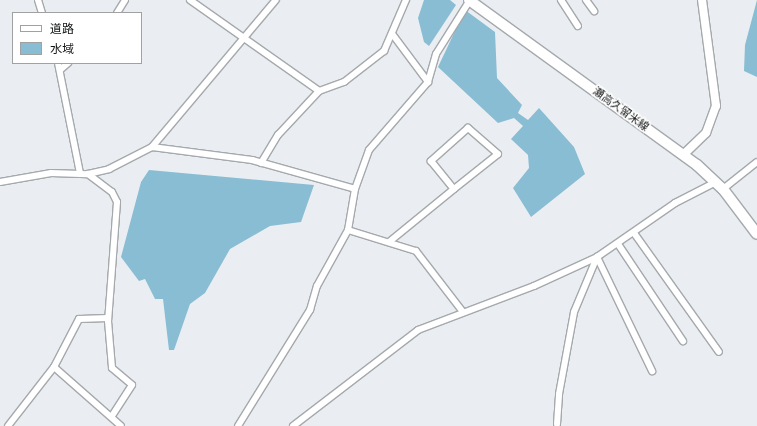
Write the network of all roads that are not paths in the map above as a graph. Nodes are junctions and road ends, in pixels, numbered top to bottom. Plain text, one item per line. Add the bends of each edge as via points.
1 (38, 0) edge
2 (125, 0) edge
3 (190, 0) edge
4 (276, 0) edge
5 (406, 0) edge
6 (561, 0) edge
7 (586, 0) edge
8 (702, 0) edge
9 (471, 1) edge
10 (594, 11) dead end
11 (42, 12) edge
12 (118, 12) edge
13 (578, 26) dead end
14 (393, 35) junction
15 (244, 39) junction
16 (58, 64) edge
17 (67, 64) edge
18 (60, 70) junction
19 (428, 82) junction
20 (319, 91) junction
21 (152, 148) junction
22 (683, 155) junction
23 (757, 162) edge
24 (261, 163) junction
25 (80, 173) junction
26 (88, 174) junction
27 (0, 182) edge
28 (720, 186) junction
29 (355, 189) junction
30 (454, 189) junction
31 (348, 230) junction
32 (634, 233) junction
33 (757, 234) edge
34 (389, 242) junction
35 (618, 244) junction
36 (597, 257) junction
37 (462, 312) junction
38 (108, 318) junction
39 (683, 341) dead end
40 (719, 352) dead end
41 (54, 367) junction
42 (652, 371) dead end
43 (112, 416) junction
44 (557, 424) dead end
45 (8, 426) edge
46 (121, 426) edge
47 (238, 426) edge
48 (293, 426) edge

1 - 11 street
2 - 12 street
3 - 15 street
4 - 15 street
5 - 14 street
6 - 13 street
7 - 10 street
8 - 22 street via 716,106 706,133
9 - 19 street via 436,54
9 - 22 main road, 瀬高久留米線
14 - 19 street
14 - 20 street via 384,50 350,77
15 - 20 street
15 - 21 street
16 - 18 street
17 - 18 street
18 - 25 street
19 - 29 street via 369,150
20 - 24 street via 278,135
21 - 24 street
21 - 26 street via 109,169
22 - 28 main road, 瀬高久留米線
23 - 28 street
24 - 29 street
25 - 26 street
25 - 27 street via 51,173
26 - 38 street via 112,192 117,202
28 - 32 street via 675,202
28 - 33 main road, 瀬高久留米線
29 - 31 street
30 - 30 street via 498,154 468,128 431,161
30 - 34 street
31 - 34 street
31 - 47 street via 317,286 310,310
32 - 35 street
32 - 40 street
34 - 37 street via 416,251
35 - 36 street
35 - 39 street
36 - 37 street via 534,286
36 - 42 street
36 - 44 street via 574,312 558,394
37 - 48 street via 418,330 401,341
38 - 41 street via 79,319
38 - 43 street via 112,368 132,385
41 - 43 street
41 - 45 street
43 - 46 street

